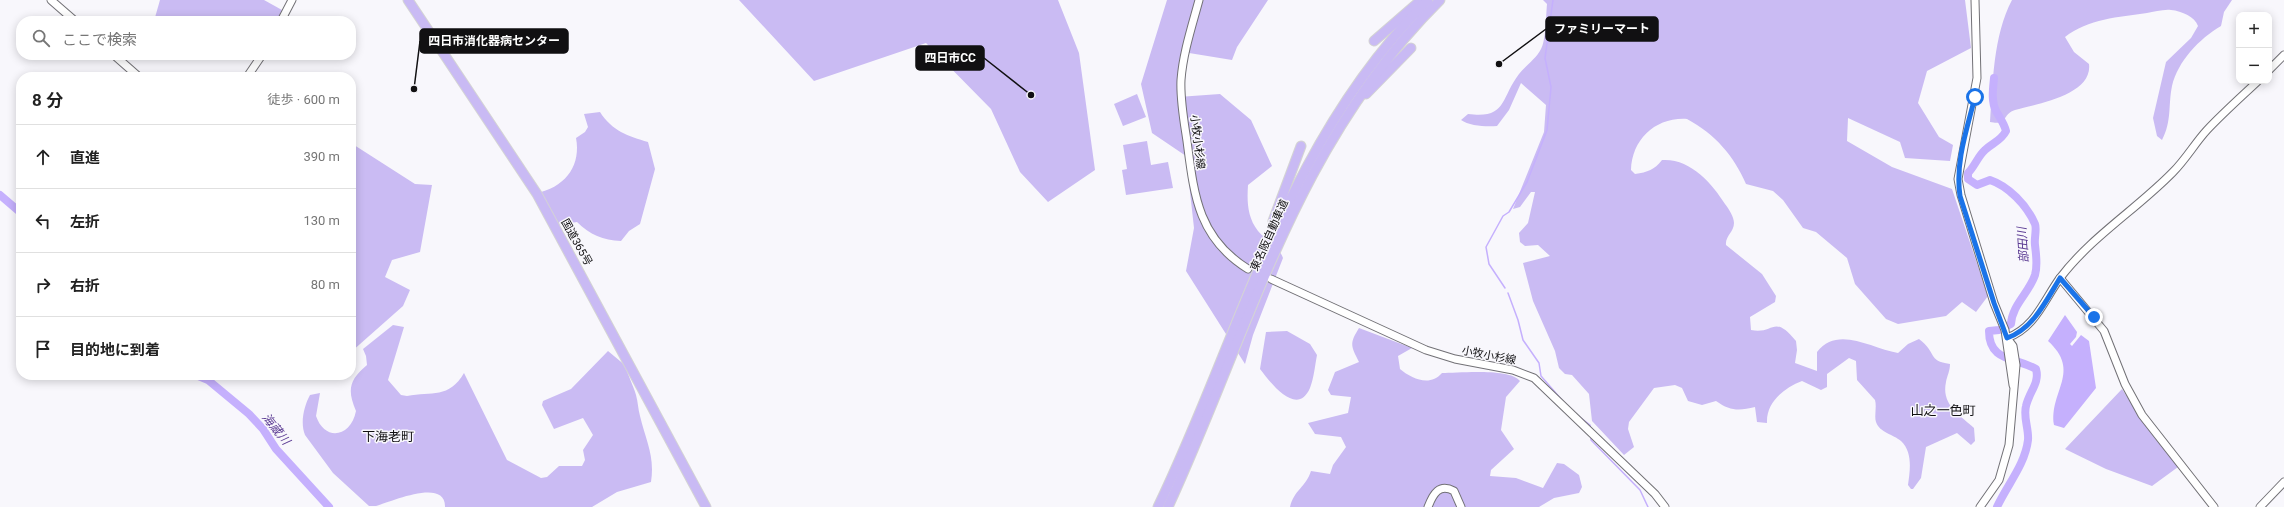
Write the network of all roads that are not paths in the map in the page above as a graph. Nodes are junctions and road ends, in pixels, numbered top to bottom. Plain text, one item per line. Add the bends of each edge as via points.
1 (52, 0) edge
2 (292, 0) edge
3 (408, 0) edge
4 (1199, 0) edge
5 (1421, 0) edge
6 (1428, 0) edge
7 (1440, 0) edge
8 (1975, 0) edge
9 (70, 16) edge
10 (284, 16) edge
11 (1374, 41) dead end
12 (1411, 48) dead end
13 (2284, 55) edge
14 (120, 60) edge
15 (259, 60) edge
16 (2272, 67) edge
17 (133, 72) edge
18 (250, 72) edge
19 (2255, 84) edge
20 (1301, 146) dead end
21 (1325, 150) junction
22 (1248, 269) dead end
23 (2060, 278) junction
24 (1271, 279) dead end
25 (1247, 294) junction
26 (2007, 338) junction
27 (2014, 365) junction
28 (2284, 482) edge
29 (706, 507) edge
30 (1158, 507) edge
31 (1168, 507) edge
32 (1428, 507) edge
33 (1461, 507) edge
34 (1665, 507) edge
35 (1980, 507) edge
36 (2214, 507) edge
37 (2260, 507) edge

1 - 9 street
2 - 10 street
3 - 29 highway, 国道365号 via 537,194
4 - 22 street, 小牧小杉線 via 1181,82 1193,190 1198,207 1216,242 1228,255
5 - 11 highway
6 - 25 highway, 東名阪自動車道 via 1382,51 1332,122 1291,195
7 - 21 highway, 東名阪自動車道 via 1407,34 1371,79
8 - 26 street via 1976,88 1958,179 1960,196
12 - 21 highway via 1369,92
13 - 16 street
14 - 17 street
15 - 18 street
19 - 23 street via 2207,130 2173,172 2097,238
20 - 25 highway
21 - 31 highway, 東名阪自動車道 via 1270,260
23 - 26 street via 2036,316 2018,334
23 - 36 street via 2104,331 2125,384 2142,415
24 - 34 street, 小牧小杉線 via 1426,350 1525,374 1544,386 1655,494
25 - 30 highway, 東名阪自動車道
26 - 27 street via 2009,354
26 - 27 street via 2013,346
27 - 35 street via 2007,457 1999,480
28 - 37 street
32 - 33 street via 1433,494 1443,488 1454,491

